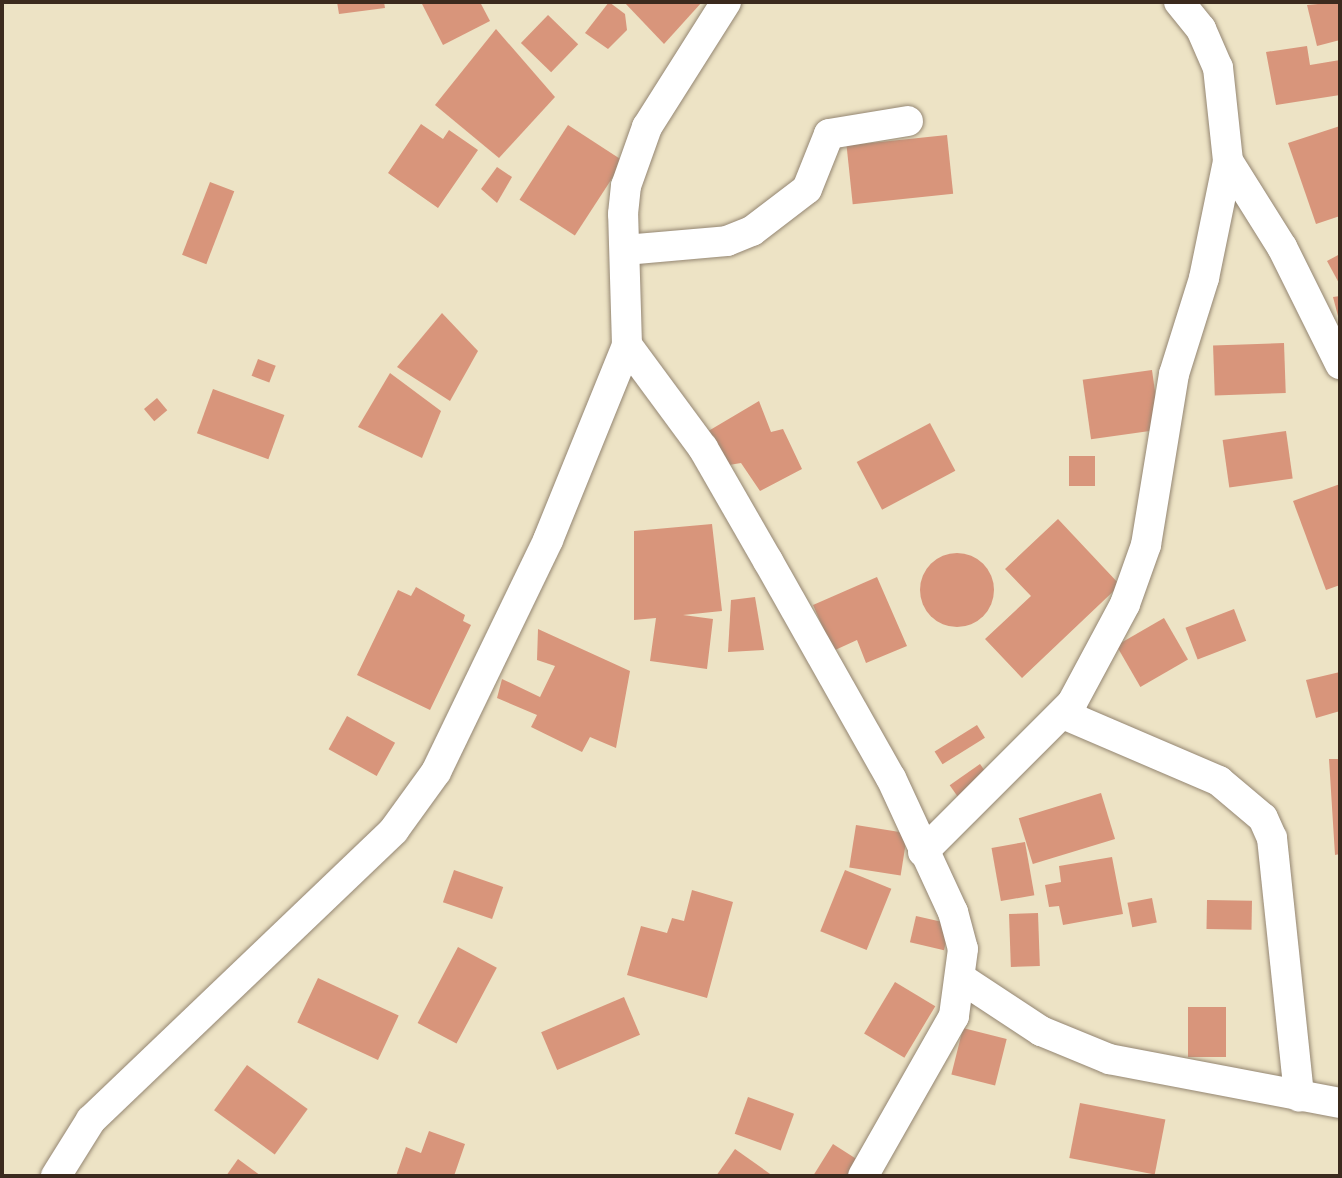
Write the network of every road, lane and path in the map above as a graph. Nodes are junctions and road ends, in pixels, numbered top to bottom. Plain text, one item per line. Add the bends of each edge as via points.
1 (726, 2) edge
2 (1179, 2) edge
3 (908, 121) dead end
4 (1228, 161) junction
5 (625, 250) junction
6 (627, 345) junction
7 (1340, 364) edge
8 (1063, 714) junction
9 (923, 852) junction
10 (962, 979) junction
11 (1299, 1097) junction
12 (1340, 1103) edge
13 (56, 1176) edge
14 (863, 1176) edge

1 - 5 street via 647,127 626,186
2 - 4 street via 1201,29 1218,68
3 - 5 street via 829,134 807,189 752,231 727,241
4 - 7 street via 1282,247
4 - 8 street via 1204,278 1174,374 1146,545 1125,604
5 - 6 street
6 - 9 street via 710,461 891,778
6 - 13 street via 548,540 436,772 394,830 91,1120
8 - 9 street
8 - 11 street via 1219,781 1263,818 1272,838
9 - 10 street via 953,912 963,949
10 - 11 street via 1041,1031 1109,1059
10 - 14 street via 954,1016
11 - 12 street

